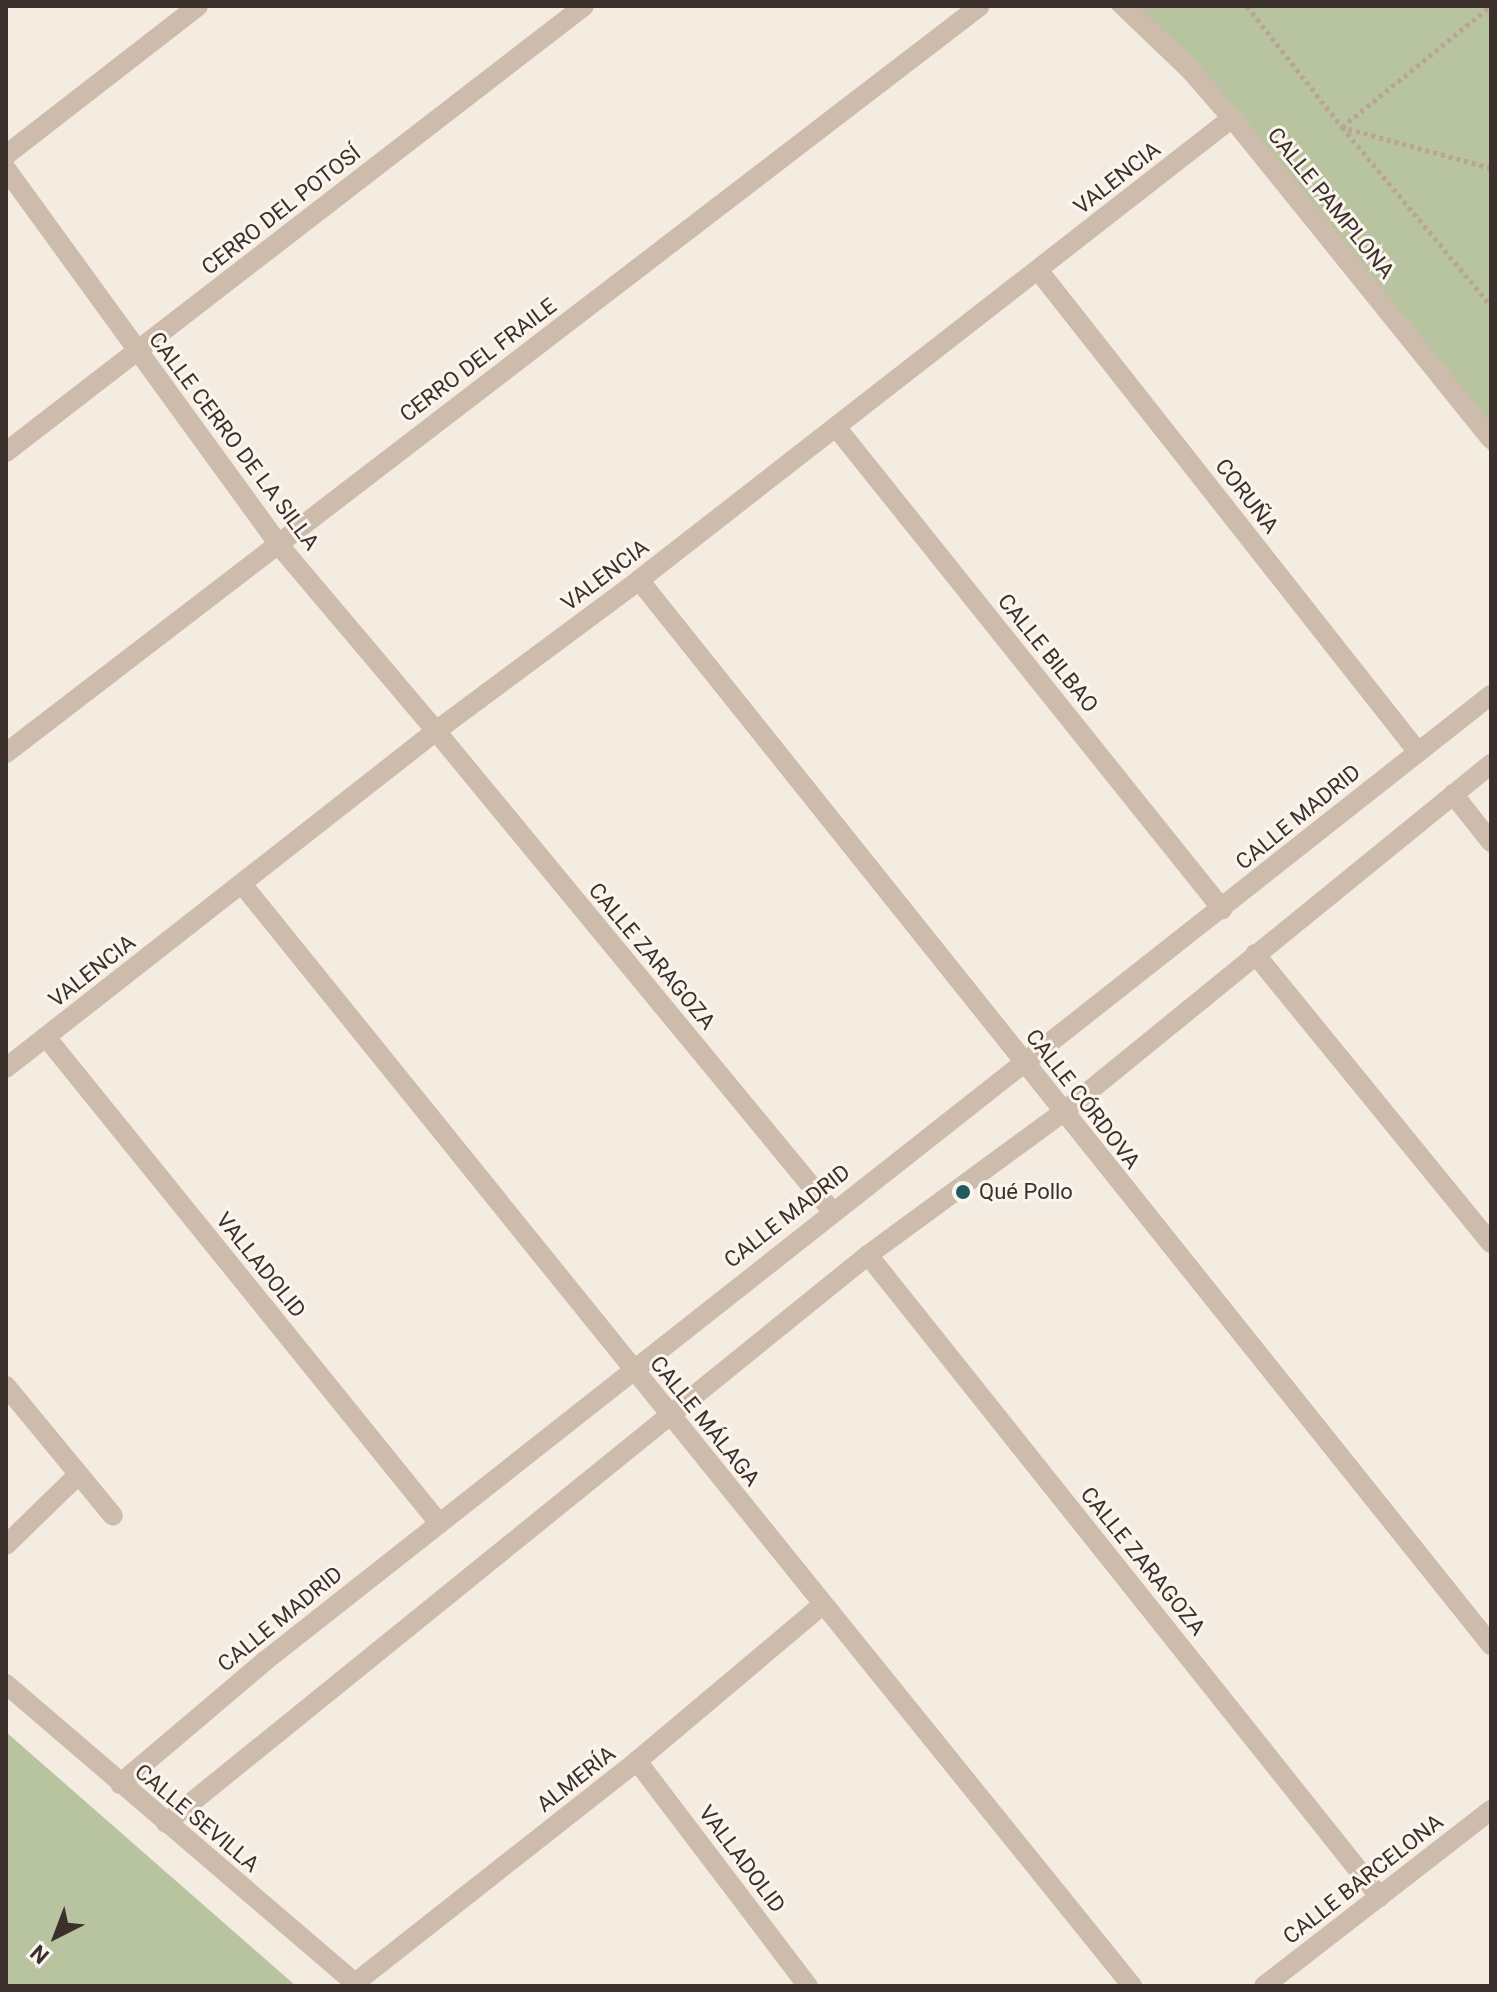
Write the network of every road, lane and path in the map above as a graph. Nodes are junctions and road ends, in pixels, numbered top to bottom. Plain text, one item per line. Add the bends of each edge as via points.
1 (198, 6) edge
2 (584, 6) edge
3 (980, 6) edge
4 (1124, 6) edge
5 (1247, 6) edge
6 (1491, 6) edge
7 (1232, 118) junction
8 (1342, 127) junction
9 (6, 155) edge
10 (1491, 168) edge
11 (6, 169) edge
12 (1038, 270) junction
13 (1491, 289) edge
14 (1482, 296) junction
15 (1491, 306) edge
16 (137, 352) junction
17 (836, 427) junction
18 (1491, 439) edge
19 (6, 452) edge
20 (278, 544) junction
21 (639, 580) junction
22 (1491, 695) edge
23 (436, 731) junction
24 (1418, 752) junction
25 (6, 753) edge
26 (1491, 764) edge
27 (1453, 794) junction
28 (1491, 842) edge
29 (242, 884) junction
30 (1222, 909) junction
31 (1255, 954) junction
32 (46, 1037) junction
33 (1023, 1062) junction
34 (6, 1068) edge
35 (1062, 1113) junction
36 (832, 1211) junction
37 (1491, 1243) edge
38 (868, 1255) junction
39 (633, 1369) junction
40 (6, 1386) edge
41 (670, 1416) junction
42 (77, 1476) junction
43 (113, 1516) dead end
44 (439, 1523) junction
45 (6, 1545) edge
46 (822, 1605) junction
47 (1491, 1645) edge
48 (6, 1684) edge
49 (637, 1761) junction
50 (120, 1784) junction
51 (1491, 1810) edge
52 (166, 1823) junction
53 (1380, 1897) junction
54 (356, 1985) edge
55 (808, 1986) edge
56 (1132, 1986) edge
57 (1264, 1986) edge

1 - 9 street
2 - 16 street, CERRO DEL POTOSÍ
3 - 20 street, CERRO DEL FRAILE
4 - 7 street, CALLE PAMPLONA
5 - 8 path
6 - 8 path
7 - 12 street, VALENCIA
7 - 18 street, CALLE PAMPLONA
8 - 10 path
8 - 14 path
11 - 16 street, CALLE CERRO DE LA SILLA
12 - 17 street, VALENCIA
12 - 24 street, CORUÑA
13 - 14 path
14 - 15 path
16 - 19 street, CERRO DEL POTOSÍ
16 - 20 street, CALLE CERRO DE LA SILLA
17 - 21 street, VALENCIA
17 - 30 street, CALLE BILBAO
20 - 23 street, CALLE CERRO DE LA SILLA
20 - 25 street, CERRO DEL FRAILE
21 - 23 street, VALENCIA
21 - 33 street, CALLE CÓRDOVA
22 - 24 street, CALLE MADRID
23 - 29 street, VALENCIA
23 - 36 street, CALLE ZARAGOZA
24 - 30 street, CALLE MADRID
26 - 27 street
27 - 28 street
27 - 31 street
29 - 32 street, VALENCIA
29 - 39 street, CALLE MÁLAGA
30 - 33 street, CALLE MADRID
31 - 35 street
31 - 37 street
32 - 34 street, VALENCIA
32 - 44 street, VALLADOLID
33 - 35 street, CALLE CÓRDOVA
33 - 36 street, CALLE MADRID
35 - 38 street
35 - 47 street, CALLE CÓRDOVA
36 - 39 street, CALLE MADRID
38 - 41 street
38 - 53 street, CALLE ZARAGOZA
39 - 41 street, CALLE MÁLAGA
39 - 44 street, CALLE MADRID
40 - 42 street
41 - 46 street, CALLE MÁLAGA
41 - 52 street
42 - 43 street
42 - 45 street
44 - 50 street, CALLE MADRID
46 - 49 street, ALMERÍA
46 - 56 street, CALLE MÁLAGA
48 - 50 street, CALLE SEVILLA
49 - 54 street, ALMERÍA
49 - 55 street, VALLADOLID
50 - 52 street, CALLE SEVILLA
51 - 53 street, CALLE BARCELONA
52 - 54 street, CALLE SEVILLA
53 - 57 street, CALLE BARCELONA

